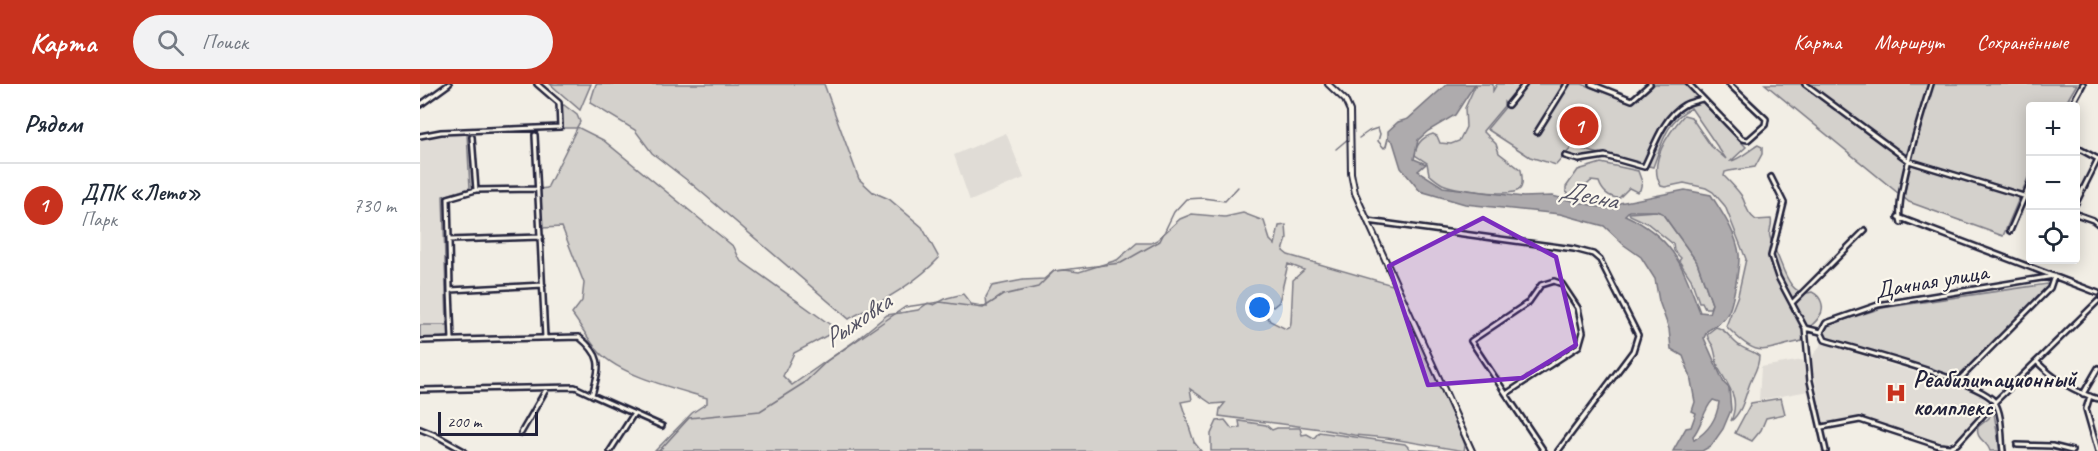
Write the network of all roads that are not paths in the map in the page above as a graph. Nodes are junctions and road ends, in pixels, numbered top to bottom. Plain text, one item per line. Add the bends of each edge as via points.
1 (449, 84) edge
2 (537, 84) edge
3 (1328, 84) edge
4 (1525, 84) edge
5 (1567, 84) edge
6 (1591, 84) edge
7 (1650, 84) edge
8 (1689, 84) edge
9 (1729, 84) edge
10 (1805, 84) edge
11 (1931, 84) edge
12 (2083, 84) edge
13 (1702, 99) junction
14 (2073, 102) edge
15 (420, 105) edge
16 (1508, 105) dead end
17 (1537, 132) dead end
18 (535, 135) dead end
19 (420, 136) edge
20 (472, 137) dead end
21 (2080, 149) edge
22 (1565, 156) dead end
23 (2098, 159) edge
24 (1909, 161) junction
25 (1771, 177) dead end
26 (538, 189) junction
27 (476, 190) junction
28 (2026, 192) edge
29 (2024, 195) junction
30 (2080, 195) edge
31 (2080, 215) edge
32 (1898, 217) junction
33 (1368, 221) junction
34 (1900, 223) dead end
35 (2098, 224) edge
36 (1865, 230) dead end
37 (2010, 231) dead end
38 (541, 237) junction
39 (449, 240) junction
40 (2054, 276) junction
41 (543, 285) junction
42 (450, 290) junction
43 (2098, 293) edge
44 (2098, 301) edge
45 (1792, 303) junction
46 (1805, 328) junction
47 (1821, 332) junction
48 (546, 338) junction
49 (452, 340) junction
50 (420, 341) edge
51 (2037, 362) junction
52 (2098, 368) edge
53 (1958, 381) junction
54 (547, 388) junction
55 (420, 390) edge
56 (1506, 394) junction
57 (2083, 394) junction
58 (592, 395) junction
59 (2090, 396) junction
60 (2098, 399) edge
61 (1995, 402) junction
62 (633, 415) junction
63 (662, 426) dead end
64 (1822, 427) junction
65 (420, 429) edge
66 (521, 433) dead end
67 (2017, 445) dead end
68 (464, 451) edge
69 (610, 451) edge
70 (1472, 451) edge
71 (1544, 451) edge
72 (1558, 451) edge
73 (1826, 451) edge
74 (2003, 451) edge
75 (2072, 451) edge
76 (2098, 451) edge

1 - 15 street
2 - 19 street via 559,103 560,127
3 - 33 main road via 1349,107 1351,173
4 - 16 street
5 - 17 street
6 - 7 street via 1632,100
8 - 13 street
9 - 13 street via 1766,119 1765,126 1748,140 1742,139
10 - 24 street
11 - 24 street
12 - 14 street
13 - 22 street via 1685,104 1665,124 1644,167 1605,156 1579,160
18 - 26 street
20 - 27 street
21 - 23 street
23 - 30 street
24 - 29 street
24 - 32 street
25 - 45 street via 1784,202 1771,256
26 - 27 street
26 - 38 street
27 - 39 street via 448,198
28 - 29 street
29 - 37 street
31 - 35 street
32 - 34 street
32 - 40 street
33 - 70 main road
33 - 72 street via 1574,249 1600,260 1638,335 1633,351
36 - 45 street
38 - 39 street
38 - 41 street
39 - 42 street
40 - 43 street
40 - 47 street, Дачная улица via 1878,305 1826,323
40 - 53 street via 2050,288
41 - 42 street
41 - 48 street
42 - 49 street
44 - 51 street
45 - 46 street
46 - 47 street
46 - 64 street via 1810,381
47 - 53 street via 1825,340
48 - 49 street
48 - 58 street via 579,337 589,345 599,367
49 - 50 street
51 - 57 street
51 - 61 street
52 - 57 street
53 - 61 street via 1981,390
54 - 55 street
54 - 58 street via 575,387
54 - 66 street
56 - 56 street via 1579,346 1583,332 1578,308 1562,284 1554,281 1541,285 1529,302 1471,341
56 - 71 street
57 - 59 street
58 - 62 street
59 - 60 street
59 - 76 street via 2086,409
61 - 64 street via 1950,447 1860,420
61 - 74 street
62 - 63 street
62 - 69 street
64 - 73 street
65 - 68 street
67 - 75 street

